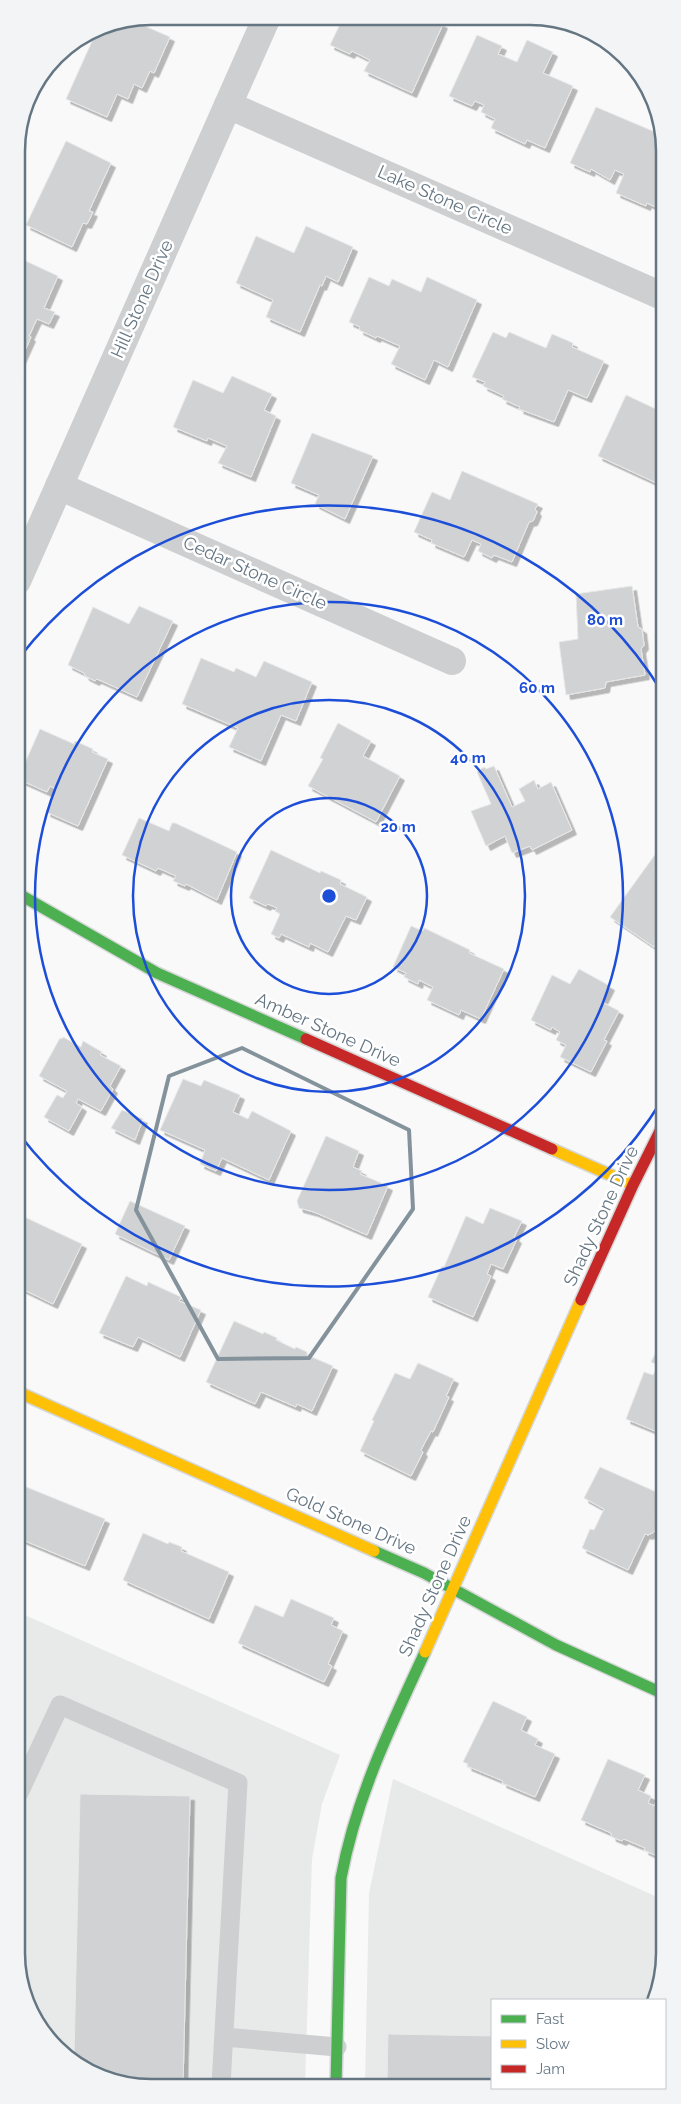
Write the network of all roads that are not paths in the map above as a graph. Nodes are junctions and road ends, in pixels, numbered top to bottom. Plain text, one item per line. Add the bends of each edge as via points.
1 (263, 25) edge
2 (228, 105) junction
3 (656, 293) edge
4 (59, 486) junction
5 (25, 563) edge
6 (452, 661) dead end
7 (25, 897) edge
8 (656, 1140) edge
9 (633, 1185) junction
10 (25, 1395) edge
11 (452, 1589) junction
12 (656, 1690) edge
13 (25, 1780) edge
14 (224, 2037) junction
15 (337, 2047) junction
16 (221, 2079) edge
17 (336, 2079) edge

1 - 2 street, Hill Stone Drive
2 - 3 street, Lake Stone Circle
2 - 4 street, Hill Stone Drive
4 - 5 street, Hill Stone Drive
4 - 6 street, Cedar Stone Circle
7 - 9 street, Amber Stone Drive via 157,973
8 - 9 street, Shady Stone Drive
9 - 11 street, Shady Stone Drive
10 - 11 street, Gold Stone Drive via 424,1573
11 - 12 street, Gold Stone Drive via 556,1645
11 - 15 street, Shady Stone Drive via 361,1798 345,1852 339,1904
13 - 14 lane via 60,1705 238,1783
14 - 15 lane
14 - 16 lane
15 - 17 street, Shady Stone Drive

